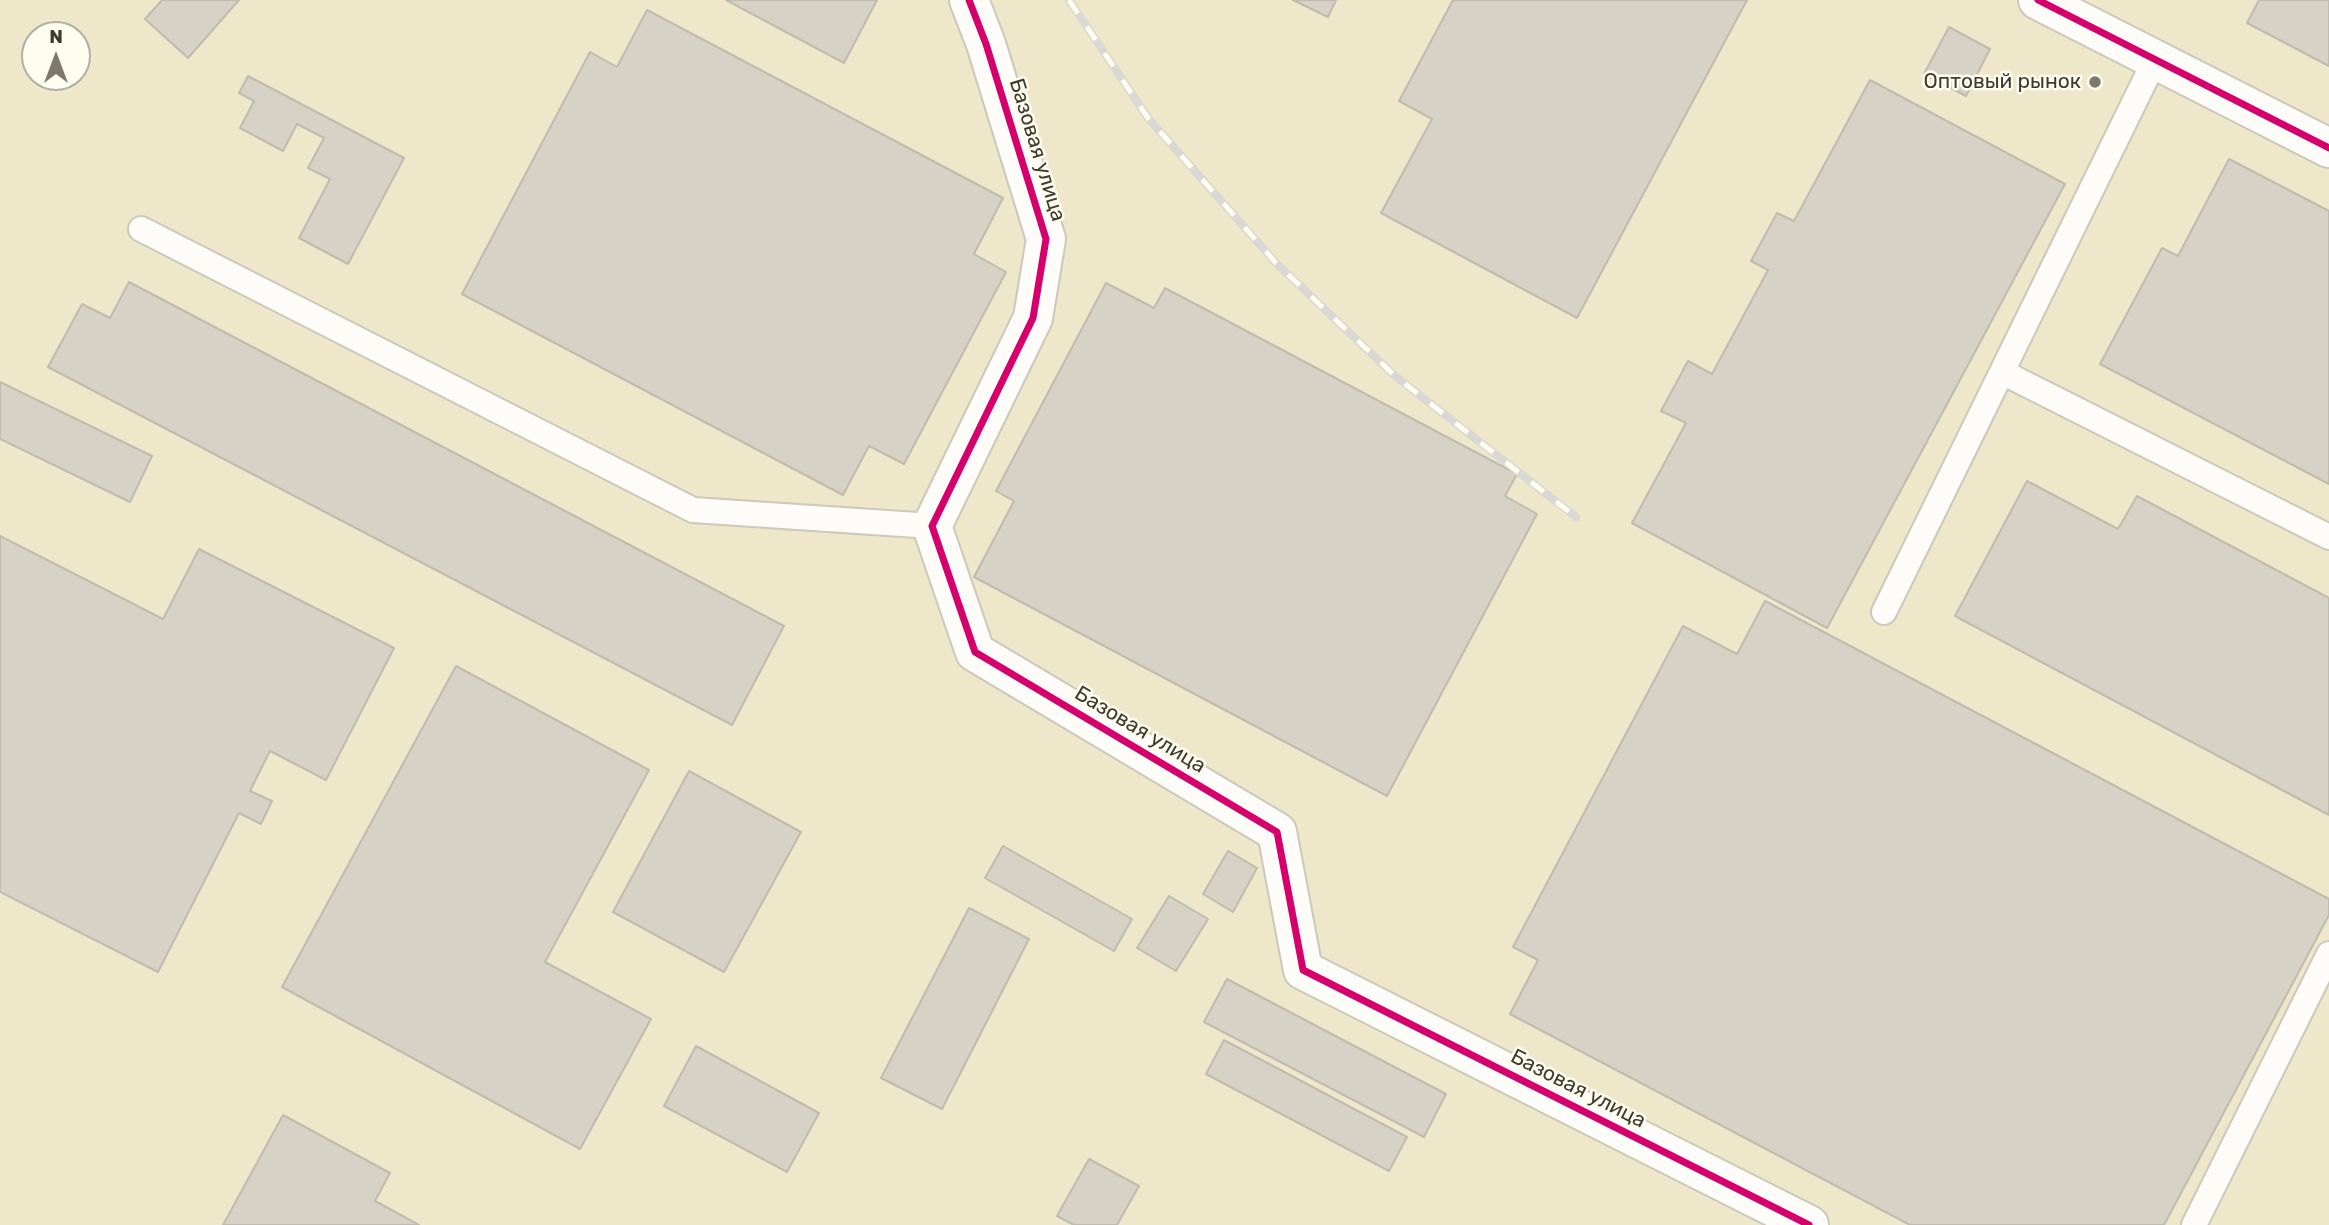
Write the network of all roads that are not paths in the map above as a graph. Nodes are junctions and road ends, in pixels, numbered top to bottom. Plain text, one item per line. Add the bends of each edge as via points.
1 (969, 0) edge
2 (2038, 0) edge
3 (2155, 60) junction
4 (2329, 148) edge
5 (141, 229) dead end
6 (2002, 372) junction
7 (932, 527) junction
8 (2329, 537) edge
9 (1884, 612) dead end
10 (2329, 954) edge
11 (1809, 1225) edge
12 (2194, 1225) edge

1 - 7 street, Базовая улица via 1046,240 1033,318
2 - 3 street
3 - 4 street
3 - 6 lane
5 - 7 lane via 693,510
6 - 8 lane
6 - 9 lane
7 - 11 street, Базовая улица via 975,652 1277,832 1303,970
10 - 12 lane

